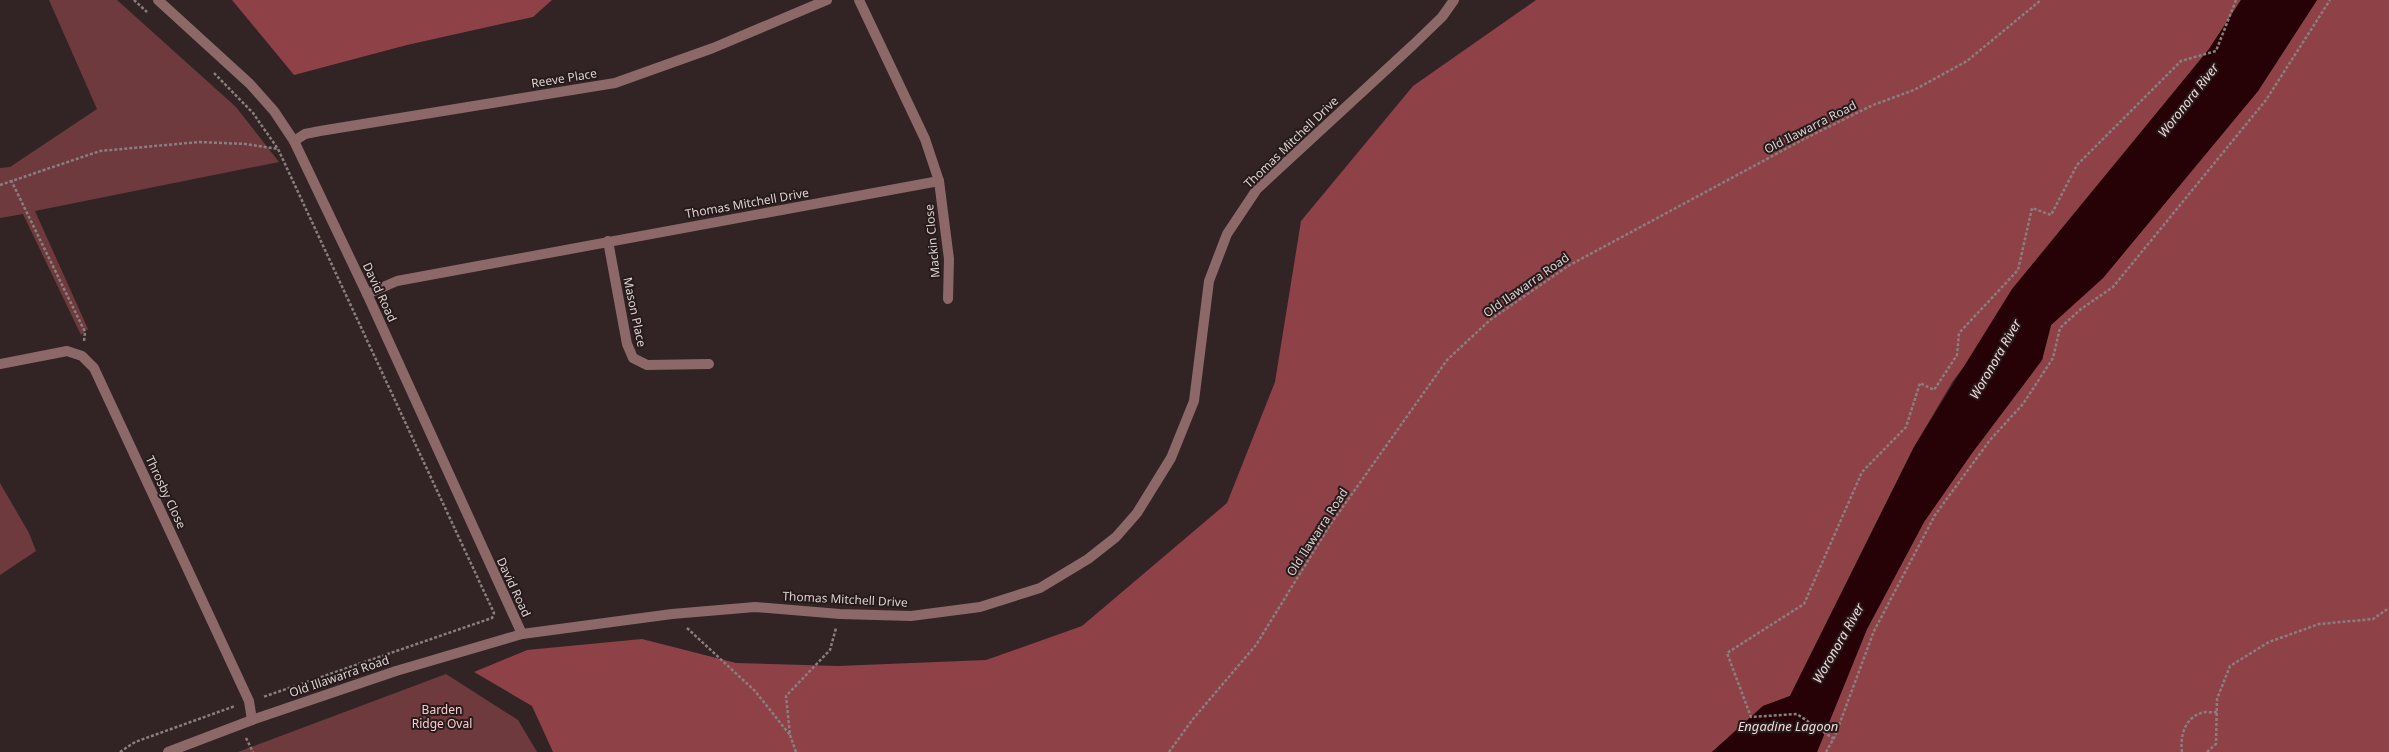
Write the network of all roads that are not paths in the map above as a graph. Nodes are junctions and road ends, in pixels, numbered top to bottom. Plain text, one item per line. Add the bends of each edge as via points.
1 (158, 0) edge
2 (827, 0) edge
3 (859, 0) edge
4 (1454, 0) edge
5 (294, 141) junction
6 (939, 181) junction
7 (608, 242) junction
8 (367, 294) junction
9 (948, 299) dead end
10 (0, 364) edge
11 (708, 364) dead end
12 (522, 634) junction
13 (252, 720) junction
14 (168, 752) edge

1 - 5 street, David Road via 250,84 274,111
2 - 5 street, Reeve Place via 720,45 615,83 320,131 305,134
3 - 6 street via 925,139
4 - 12 street, Thomas Mitchell Drive via 1442,17 1413,45 1257,189 1226,234 1209,281 1194,401 1171,458 1138,513 1116,537 1088,559 1040,588 980,608 911,616 840,614 755,607 672,614
5 - 8 street, David Road
6 - 7 street, Thomas Mitchell Drive
6 - 9 street, Mackin Close via 949,260
7 - 8 street, Thomas Mitchell Drive via 397,281
7 - 11 street, Mason Place via 626,344 633,358 647,365
8 - 12 street, David Road
10 - 13 street, Throsby Close via 67,351 82,356 94,368 249,701
12 - 13 street, Old Illawarra Road via 396,671
13 - 14 street, Old Illawarra Road

